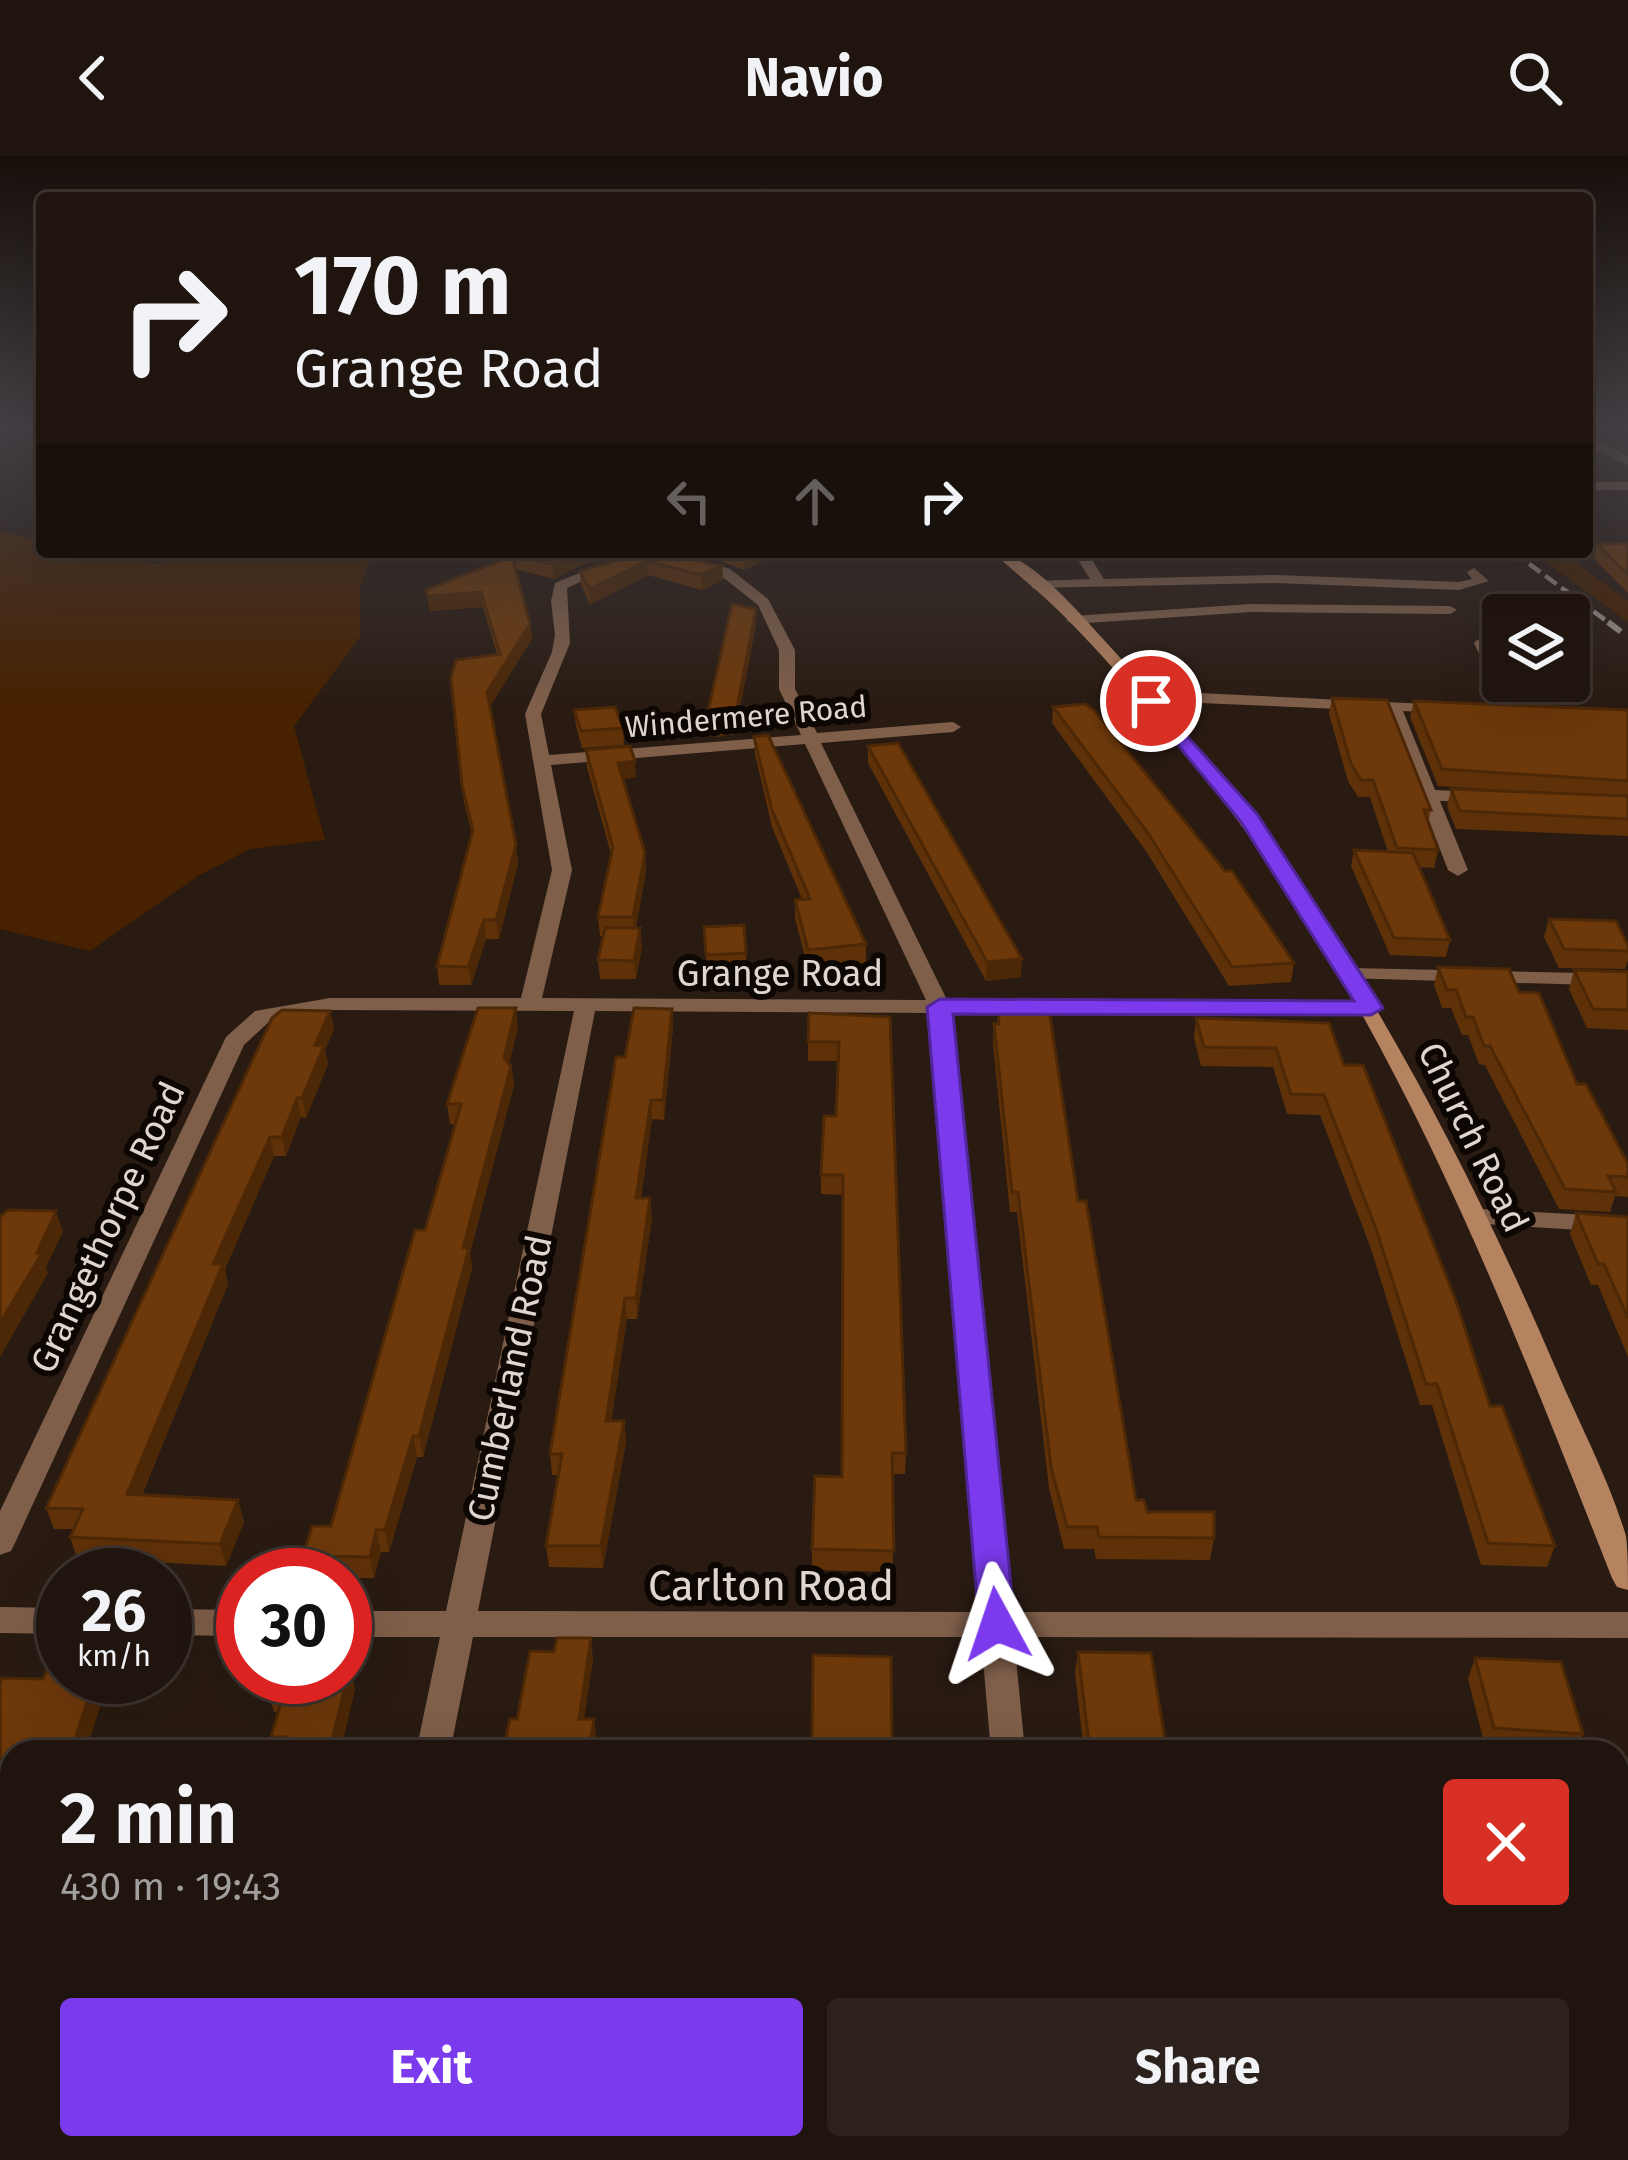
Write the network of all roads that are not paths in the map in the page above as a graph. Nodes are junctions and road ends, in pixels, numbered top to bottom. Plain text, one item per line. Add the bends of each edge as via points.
1 (1007, 558) edge
2 (1084, 558) edge
3 (674, 561) edge
4 (632, 562) edge
5 (1474, 572) dead end
6 (1099, 583) junction
7 (1037, 585) junction
8 (1450, 610) dead end
9 (1072, 620) junction
10 (1151, 701) junction
11 (1510, 702) edge
12 (1393, 706) junction
13 (1454, 709) edge
14 (1494, 710) edge
15 (1514, 711) junction
16 (1537, 712) edge
17 (953, 727) dead end
18 (812, 740) junction
19 (543, 761) junction
20 (1428, 795) junction
21 (1494, 798) edge
22 (1458, 870) dead end
23 (1350, 974) junction
24 (1628, 980) edge
25 (531, 1002) junction
26 (586, 1004) junction
27 (940, 1007) junction
28 (1371, 1008) junction
29 (263, 1016) joint
30 (1479, 1217) junction
31 (1628, 1225) edge
32 (0, 1543) edge
33 (1628, 1578) edge
34 (0, 1620) edge
35 (36, 1621) edge
36 (372, 1624) edge
37 (997, 1624) junction
38 (459, 1625) junction
39 (1628, 1625) edge
40 (435, 1740) edge
41 (1007, 1740) edge

1 - 7 main road, Church Road
2 - 6 street
3 - 18 street via 718,566 752,586 785,646 788,689
4 - 19 street via 560,586 563,641 533,714
5 - 6 street via 1482,581 1460,586
6 - 7 street
7 - 9 main road, Church Road
8 - 9 street via 1251,608
9 - 10 main road, Church Road
10 - 12 street
10 - 23 main road, Church Road via 1250,819
11 - 15 street
12 - 13 street
12 - 20 street
14 - 15 street
15 - 16 street
17 - 18 street, Windermere Road
18 - 19 street, Windermere Road
18 - 27 street
19 - 25 street via 562,870
20 - 21 street
20 - 22 street
23 - 24 street
23 - 28 main road, Church Road
25 - 26 street, Grange Road
25 - 29 street, Grange Road via 330,1004
26 - 27 street, Grange Road
26 - 38 street, Cumberland Road
27 - 28 street, Grange Road
27 - 37 street
28 - 30 main road, Church Road
29 - 32 street, Grangethorpe Road via 234,1042
30 - 31 street
30 - 33 main road, Church Road
34 - 35 street
36 - 38 street, Carlton Road
37 - 38 street, Carlton Road
37 - 39 street, Carlton Road
37 - 41 street
38 - 40 street, Cumberland Road

